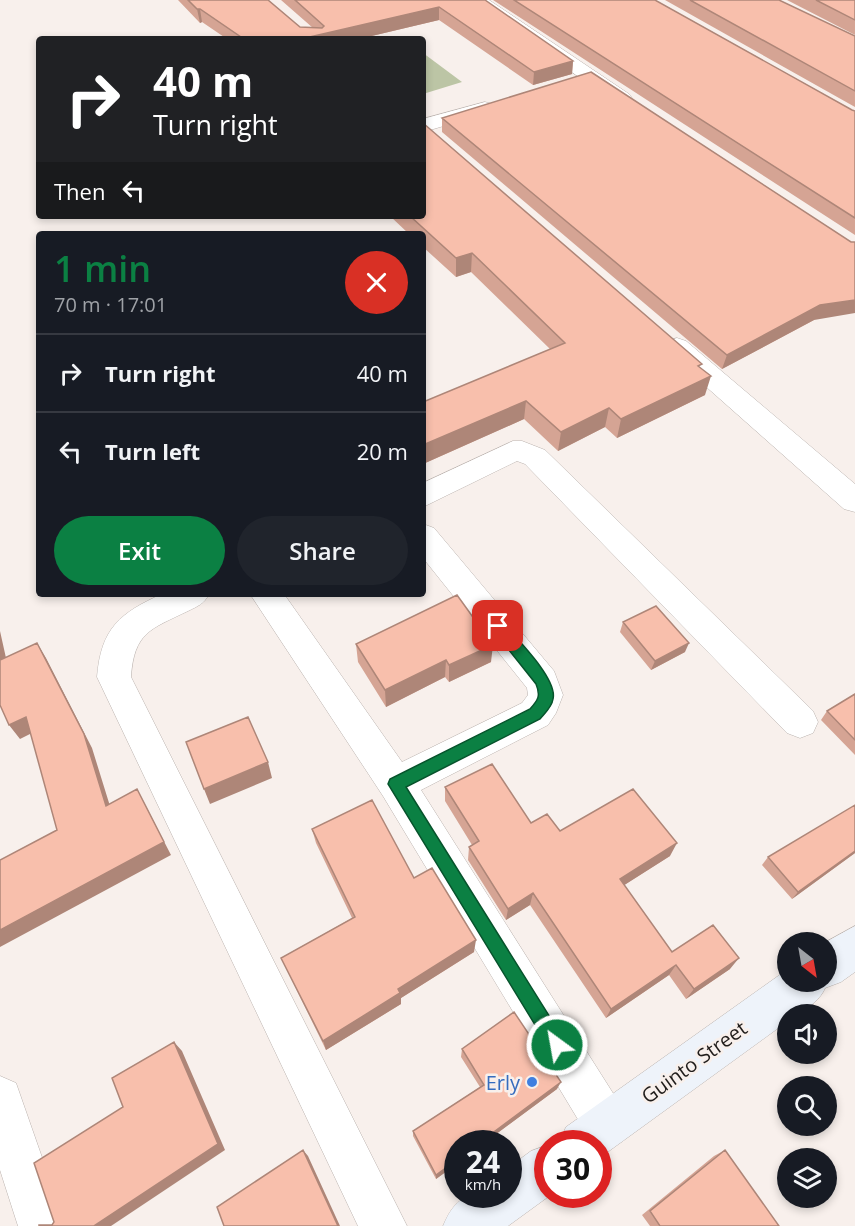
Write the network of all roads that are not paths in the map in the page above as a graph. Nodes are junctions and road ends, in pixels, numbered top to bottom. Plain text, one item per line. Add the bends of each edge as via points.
1 (477, 0) edge
2 (590, 77) junction
3 (568, 83) edge
4 (501, 103) edge
5 (639, 109) edge
6 (429, 133) edge
7 (657, 330) edge
8 (426, 494) edge
9 (855, 501) edge
10 (426, 540) edge
11 (187, 597) edge
12 (268, 597) edge
13 (800, 722) dead end
14 (396, 784) junction
15 (855, 947) edge
16 (837, 959) edge
17 (792, 992) edge
18 (0, 1099) edge
19 (592, 1130) edge
20 (600, 1130) edge
21 (534, 1178) edge
22 (42, 1226) edge
23 (383, 1226) edge
24 (467, 1226) edge

1 - 2 street
2 - 3 street
2 - 5 street
4 - 6 street
7 - 9 street
8 - 13 street via 513,451 535,457
10 - 14 street via 542,681 547,693 546,701 535,714
11 - 23 street via 128,628 118,641 114,677
12 - 14 street
14 - 19 street
15 - 16 street
17 - 20 street, Guinto Street
18 - 22 street
21 - 24 street

